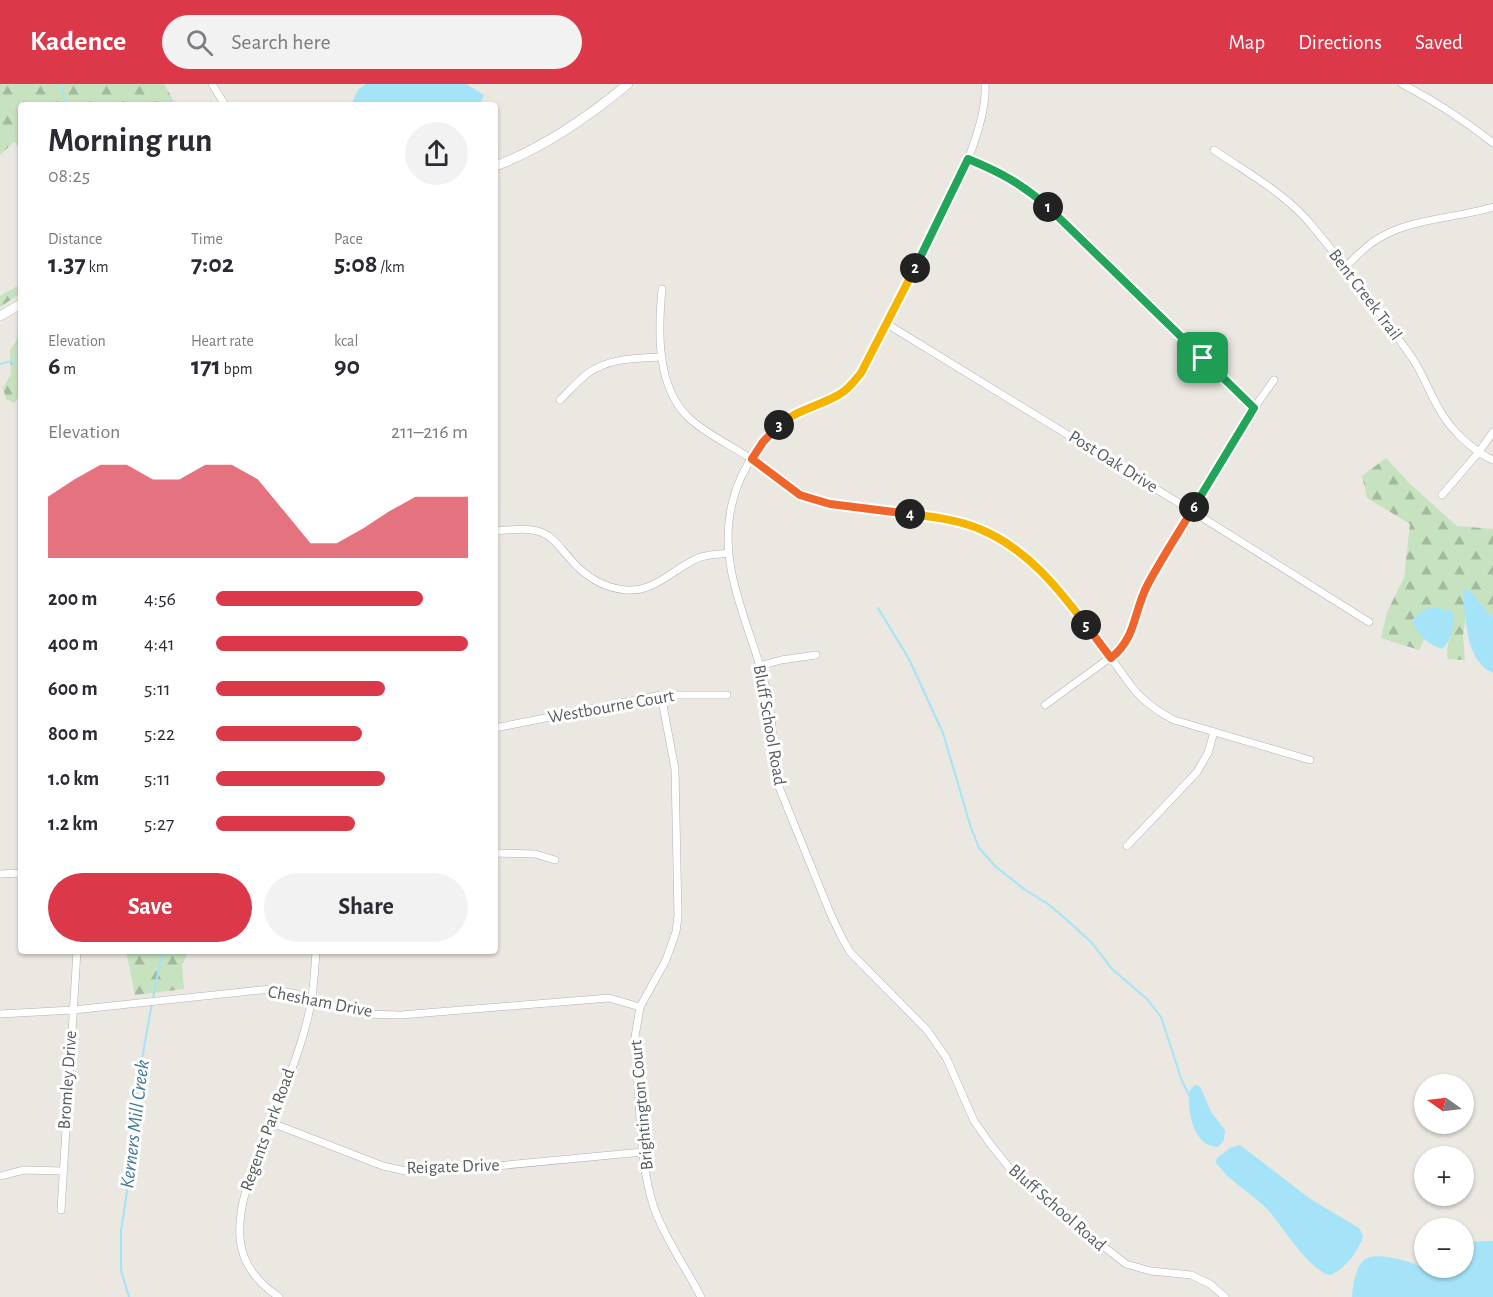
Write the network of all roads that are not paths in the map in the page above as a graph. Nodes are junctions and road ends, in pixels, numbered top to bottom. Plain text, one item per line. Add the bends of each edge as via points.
1 (212, 84) edge
2 (628, 84) edge
3 (985, 84) edge
4 (1402, 84) edge
5 (223, 102) edge
6 (1493, 143) edge
7 (1214, 150) dead end
8 (968, 159) junction
9 (498, 165) edge
10 (1493, 207) edge
11 (1345, 267) junction
12 (662, 289) dead end
13 (18, 306) edge
14 (0, 316) edge
15 (887, 324) junction
16 (662, 357) junction
17 (1274, 380) dead end
18 (560, 400) dead end
19 (1254, 408) junction
20 (1493, 432) edge
21 (1478, 453) junction
22 (752, 459) junction
23 (1493, 460) edge
24 (1442, 495) dead end
25 (1192, 511) junction
26 (498, 531) edge
27 (728, 553) junction
28 (1369, 622) dead end
29 (816, 655) dead end
30 (1111, 658) junction
31 (760, 666) junction
32 (660, 695) junction
33 (727, 695) dead end
34 (1046, 705) dead end
35 (498, 727) edge
36 (1214, 732) junction
37 (1310, 760) dead end
38 (1126, 846) dead end
39 (498, 853) edge
40 (555, 860) dead end
41 (18, 873) edge
42 (0, 874) edge
43 (77, 954) edge
44 (316, 954) edge
45 (312, 998) junction
46 (640, 1007) junction
47 (73, 1010) junction
48 (0, 1014) edge
49 (272, 1123) junction
50 (643, 1152) junction
51 (62, 1171) junction
52 (0, 1176) edge
53 (61, 1210) dead end
54 (279, 1297) edge
55 (701, 1297) edge
56 (1225, 1297) edge

1 - 5 street
2 - 9 main road via 551,139
3 - 8 street, Bluff School Road via 985,105
4 - 6 street via 1473,126
7 - 11 street, Bent Creek Trail via 1269,185 1301,213
8 - 15 street, Bluff School Road
8 - 19 street via 1032,192
10 - 11 street via 1393,231 1373,242
11 - 21 street, Bent Creek Trail via 1413,360 1438,408
12 - 16 street
13 - 14 main road
15 - 22 street, Bluff School Road via 851,385 841,394 787,418
15 - 25 street, Post Oak Drive
16 - 18 street via 620,359 600,366
16 - 22 street via 678,406 690,419
17 - 19 street
19 - 25 street
20 - 21 street
21 - 23 street, Bent Creek Trail
21 - 24 street
22 - 27 street, Bluff School Road via 732,503
22 - 30 street via 800,495 830,504 933,517 982,530 1009,545 1044,574
25 - 28 street, Post Oak Drive
25 - 30 street via 1148,584 1131,635
26 - 27 street via 525,529 542,533 553,539 595,582 627,590 653,586 697,558
27 - 31 street, Bluff School Road
29 - 31 street
30 - 34 street
30 - 36 street via 1146,704 1174,720
31 - 56 street, Bluff School Road via 769,703 779,787 840,936 861,964 938,1043 970,1112 991,1145 1026,1186 1118,1259 1135,1268 1194,1276
32 - 33 street, Westbourne Court
32 - 35 street, Westbourne Court
32 - 46 street, Brightington Court via 675,769 678,916 666,960
36 - 37 street
36 - 38 street via 1197,772
39 - 40 street via 535,854
41 - 42 street
43 - 47 street, Bromley Drive
44 - 45 street, Regents Park Road
45 - 46 street, Chesham Drive via 361,1014 401,1015 609,998
45 - 47 street, Chesham Drive via 271,989
45 - 49 street, Regents Park Road
46 - 50 street, Brightington Court via 635,1044
47 - 48 street, Chesham Drive
47 - 51 street, Bromley Drive
49 - 50 street, Reigate Drive via 383,1166 410,1172
49 - 54 street, Regents Park Road via 244,1192 240,1239 246,1264
50 - 55 street, Brightington Court via 656,1212
51 - 52 street via 24,1170
51 - 53 street, Bromley Drive

